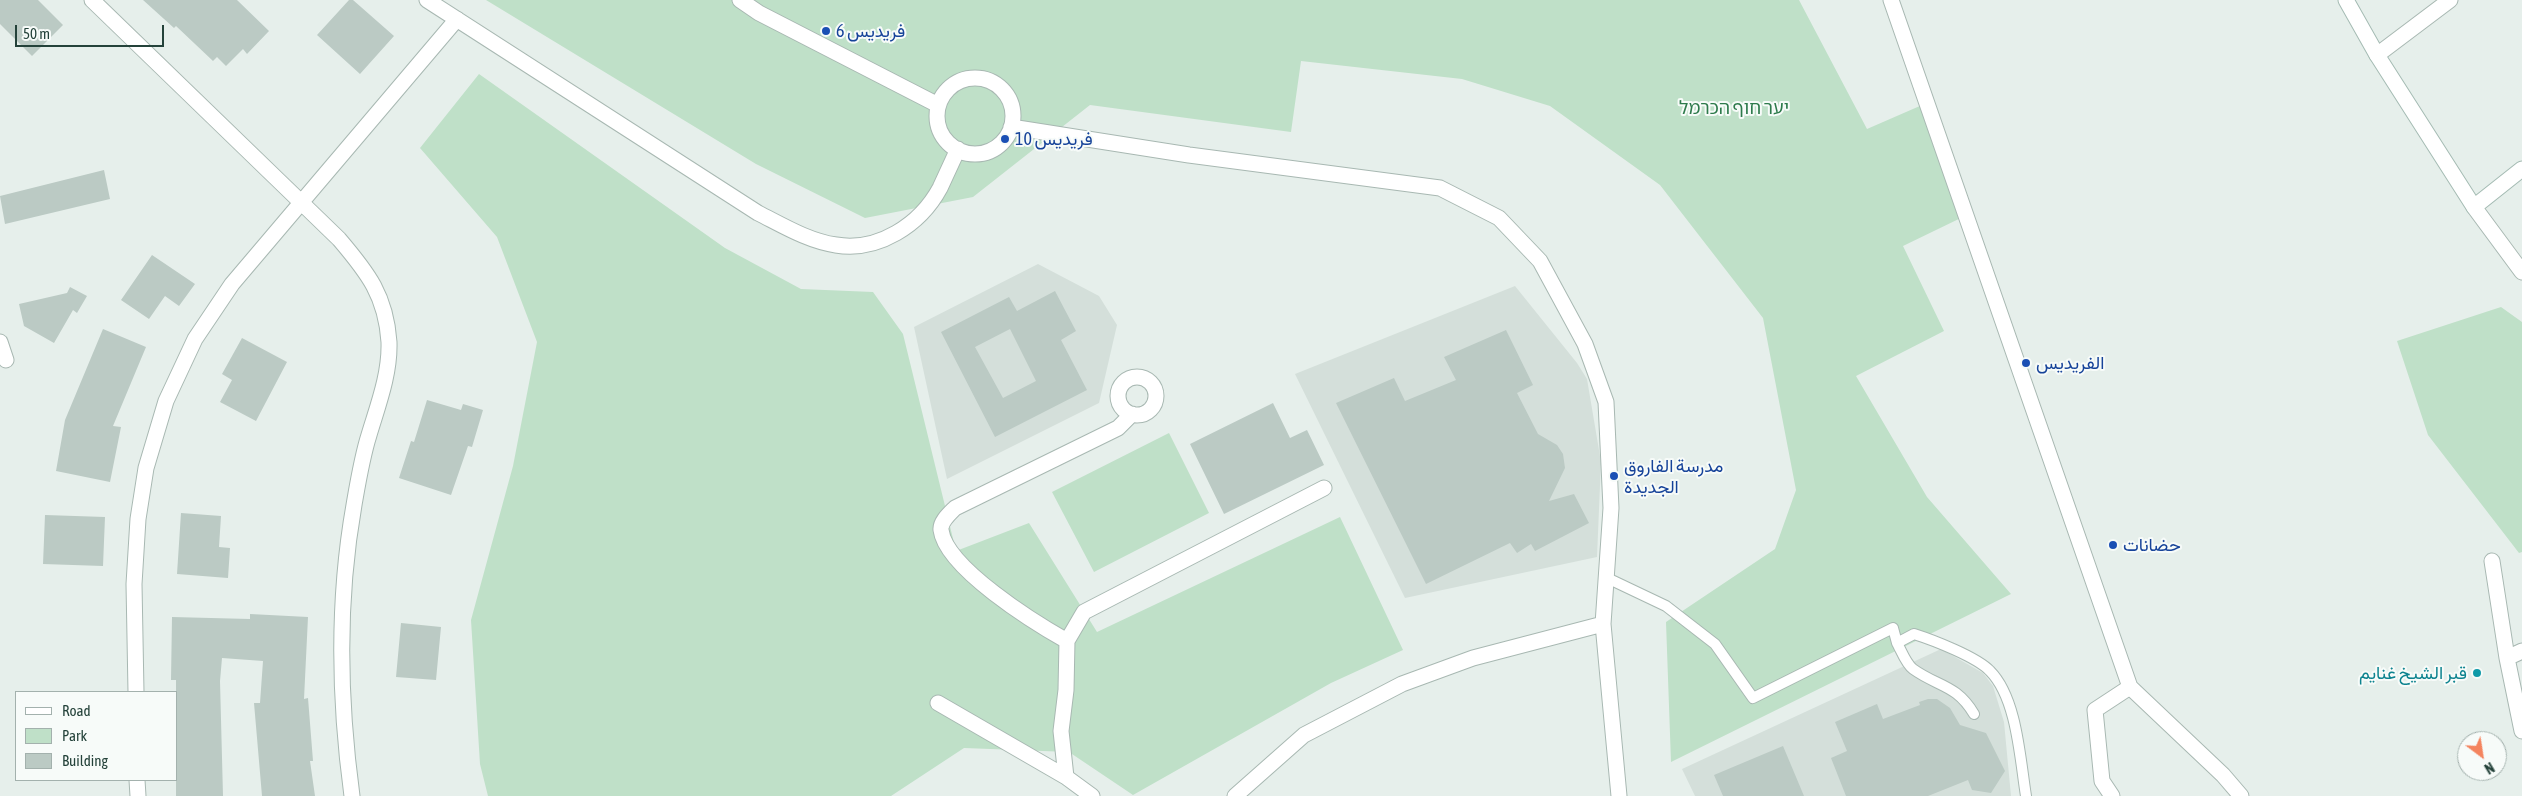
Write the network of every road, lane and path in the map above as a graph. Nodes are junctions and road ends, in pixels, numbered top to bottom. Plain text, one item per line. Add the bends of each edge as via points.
1 (92, 0) edge
2 (427, 0) edge
3 (740, 0) edge
4 (1891, 0) edge
5 (2346, 0) edge
6 (2450, 0) edge
7 (457, 19) junction
8 (2377, 56) junction
9 (938, 105) junction
10 (1011, 127) junction
11 (958, 150) junction
12 (2522, 169) edge
13 (299, 202) junction
14 (2474, 207) junction
15 (2522, 272) edge
16 (0, 342) edge
17 (6, 360) dead end
18 (1132, 414) dead end
19 (1324, 488) dead end
20 (2492, 561) dead end
21 (1605, 578) junction
22 (1603, 624) junction
23 (1067, 641) junction
24 (1897, 643) junction
25 (2522, 651) edge
26 (2507, 658) junction
27 (2130, 687) junction
28 (136, 691) edge
29 (938, 703) dead end
30 (1974, 714) dead end
31 (2522, 731) edge
32 (1066, 777) junction
33 (137, 781) edge
34 (138, 796) edge
35 (352, 796) edge
36 (1092, 796) edge
37 (1235, 796) edge
38 (1619, 796) edge
39 (2026, 796) edge
40 (2112, 796) edge
41 (2241, 796) edge

1 - 13 street
2 - 7 street
3 - 9 street via 759,13
4 - 27 street
5 - 8 street
6 - 8 street
7 - 11 street via 758,213 802,235 834,245 859,247 885,239 907,226 939,190
7 - 13 street
8 - 14 street
9 - 10 street via 943,94 962,80 986,80 997,84 1011,103
9 - 11 street via 940,131
10 - 11 street via 995,148 970,154
10 - 21 street via 1189,155 1440,188 1499,218 1540,261 1585,344 1606,402 1611,508
12 - 14 street
13 - 28 street via 232,284 195,339 166,401 146,468 138,519 134,584
13 - 35 street via 339,239 370,276 384,307 389,343 385,384 368,437 354,506 344,590 341,671
14 - 15 street
16 - 17 street
18 - 23 street via 1118,428 955,508 941,524 947,544 973,577
19 - 23 street via 1084,612
20 - 26 street
21 - 22 street
21 - 24 lane via 1666,606 1715,644 1753,698 1893,628
22 - 37 street via 1473,658 1402,684 1304,736
22 - 38 street
23 - 32 street via 1061,731
24 - 30 lane via 1911,668 1955,691
24 - 39 lane via 1914,634 1938,642 1979,662 1990,671 1999,682 2012,714
25 - 26 street
26 - 31 street
27 - 40 street via 2095,710 2102,781
27 - 41 street
29 - 32 street
32 - 36 street
33 - 34 street

